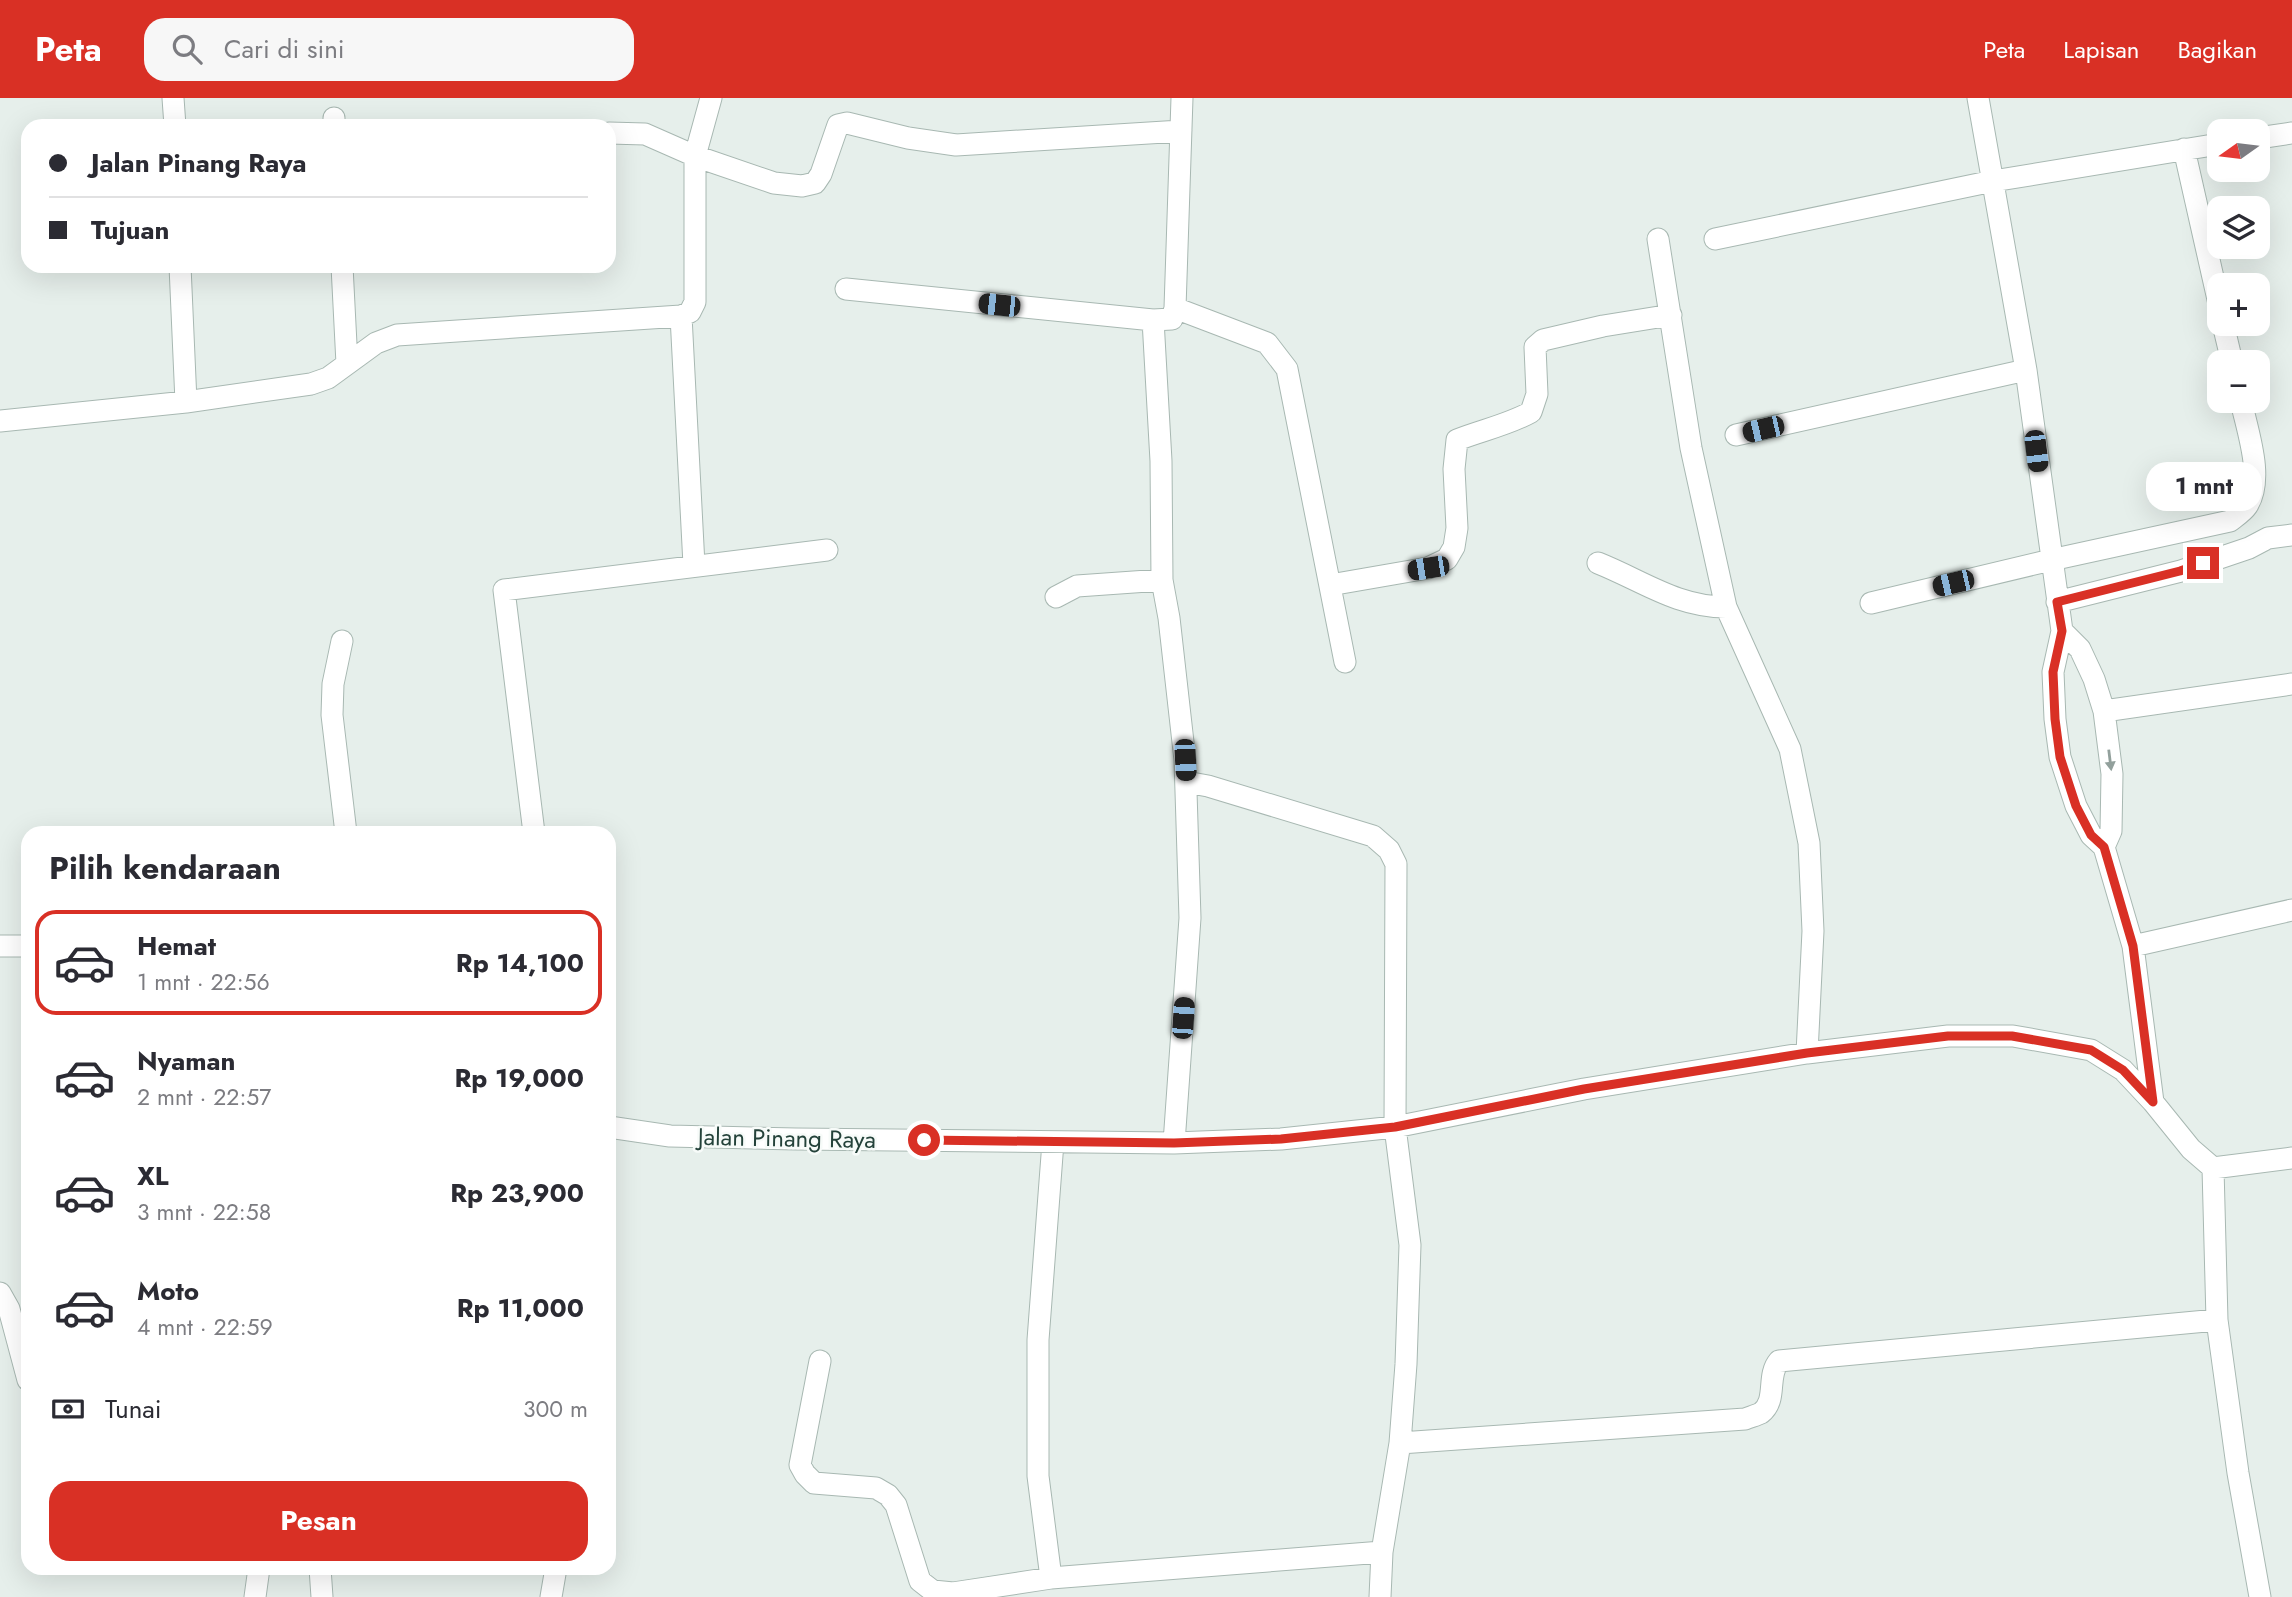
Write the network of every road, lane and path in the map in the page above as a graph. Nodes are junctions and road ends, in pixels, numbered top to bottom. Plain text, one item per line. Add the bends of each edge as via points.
1 (173, 98) edge
2 (710, 98) edge
3 (1182, 98) edge
4 (1979, 98) edge
5 (174, 119) edge
6 (1181, 131) junction
7 (2292, 133) edge
8 (616, 134) edge
9 (2270, 136) edge
10 (2207, 146) edge
11 (2185, 149) junction
12 (695, 156) junction
13 (1993, 181) junction
14 (1658, 239) dead end
15 (1715, 239) dead end
16 (180, 273) edge
17 (342, 273) edge
18 (2212, 273) edge
19 (846, 289) dead end
20 (1175, 308) junction
21 (1671, 315) junction
22 (681, 316) junction
23 (1153, 320) junction
24 (347, 364) junction
25 (2026, 370) junction
26 (186, 402) junction
27 (2244, 413) edge
28 (0, 421) edge
29 (1736, 435) dead end
30 (2292, 535) edge
31 (827, 550) dead end
32 (2051, 559) junction
33 (1598, 563) dead end
34 (694, 565) junction
35 (1162, 580) junction
36 (1330, 585) junction
37 (1056, 597) dead end
38 (2057, 602) junction
39 (1871, 603) dead end
40 (1726, 607) junction
41 (2062, 631) junction
42 (342, 641) dead end
43 (1345, 662) dead end
44 (2292, 684) edge
45 (2104, 711) junction
46 (1186, 782) junction
47 (345, 826) edge
48 (533, 826) edge
49 (2104, 847) junction
50 (2292, 910) edge
51 (0, 946) edge
52 (21, 946) edge
53 (2133, 946) junction
54 (1807, 1053) junction
55 (2153, 1102) junction
56 (1395, 1127) junction
57 (616, 1132) edge
58 (1053, 1142) junction
59 (1174, 1143) junction
60 (2292, 1158) edge
61 (2213, 1168) junction
62 (0, 1293) edge
63 (2217, 1320) junction
64 (21, 1354) edge
65 (820, 1361) dead end
66 (1399, 1443) junction
67 (1382, 1552) junction
68 (258, 1575) edge
69 (320, 1575) edge
70 (555, 1575) edge
71 (1051, 1578) junction
72 (254, 1597) edge
73 (322, 1597) edge
74 (551, 1597) edge
75 (1380, 1597) edge
76 (2260, 1597) edge

1 - 5 street
2 - 12 street
3 - 6 street
4 - 13 street
6 - 12 street via 956,145 847,123 838,125 815,183 802,186 774,183
6 - 20 street
7 - 9 street
8 - 12 street via 645,134
10 - 11 street
11 - 13 street
11 - 18 street
12 - 22 street via 695,302 690,313
13 - 15 street
13 - 25 street
14 - 21 street
16 - 26 street
17 - 24 street
19 - 23 street
20 - 23 street via 1172,318
20 - 36 street via 1267,343 1287,369
21 - 36 street via 1603,326 1544,340 1535,347 1537,394 1531,412 1457,440 1457,527 1447,559 1428,568
21 - 40 street via 1691,448
22 - 24 street via 397,335
22 - 34 street
23 - 35 street
24 - 26 street via 311,384
25 - 29 street
25 - 32 street
26 - 28 street
27 - 32 street via 2255,483 2247,506 2230,521
30 - 38 street via 2268,538 2180,571
31 - 34 street
32 - 38 street
32 - 39 street
33 - 40 street via 1673,598 1705,607
34 - 48 street via 504,590
35 - 37 street via 1077,586
35 - 46 street
36 - 43 street
38 - 41 street
40 - 54 street via 1790,749 1809,843 1813,931
41 - 45 street via 2080,649
41 - 49 street via 2053,672 2060,757 2076,806 2091,835
42 - 47 street via 331,716
44 - 45 street
45 -> 49 street via 2112,774 2111,831
46 - 56 street via 1373,836 1389,850 1396,864
46 - 59 street via 1191,918
49 - 53 street
50 - 53 street
51 - 52 street
53 - 55 street
54 - 55 street, Jalan Pinang Raya via 1948,1036 2012,1036 2091,1050 2123,1070
54 - 56 street, Jalan Pinang Raya via 1584,1089
55 - 61 street, Jalan Pinang Raya via 2190,1149
56 - 59 street, Jalan Pinang Raya via 1281,1139
56 - 66 street via 1410,1245
57 - 58 street, Jalan Pinang Raya
58 - 59 street, Jalan Pinang Raya
58 - 71 street via 1038,1339 1038,1476
60 - 61 street
61 - 63 street
62 - 64 street
63 - 66 street via 1779,1361 1774,1367 1770,1401 1761,1413 1745,1419
63 - 76 street
65 - 71 street via 800,1465 814,1483 876,1488 888,1495 896,1505 920,1581 933,1591 953,1593
66 - 67 street
67 - 71 street
67 - 75 street
68 - 72 street
69 - 73 street
70 - 74 street

